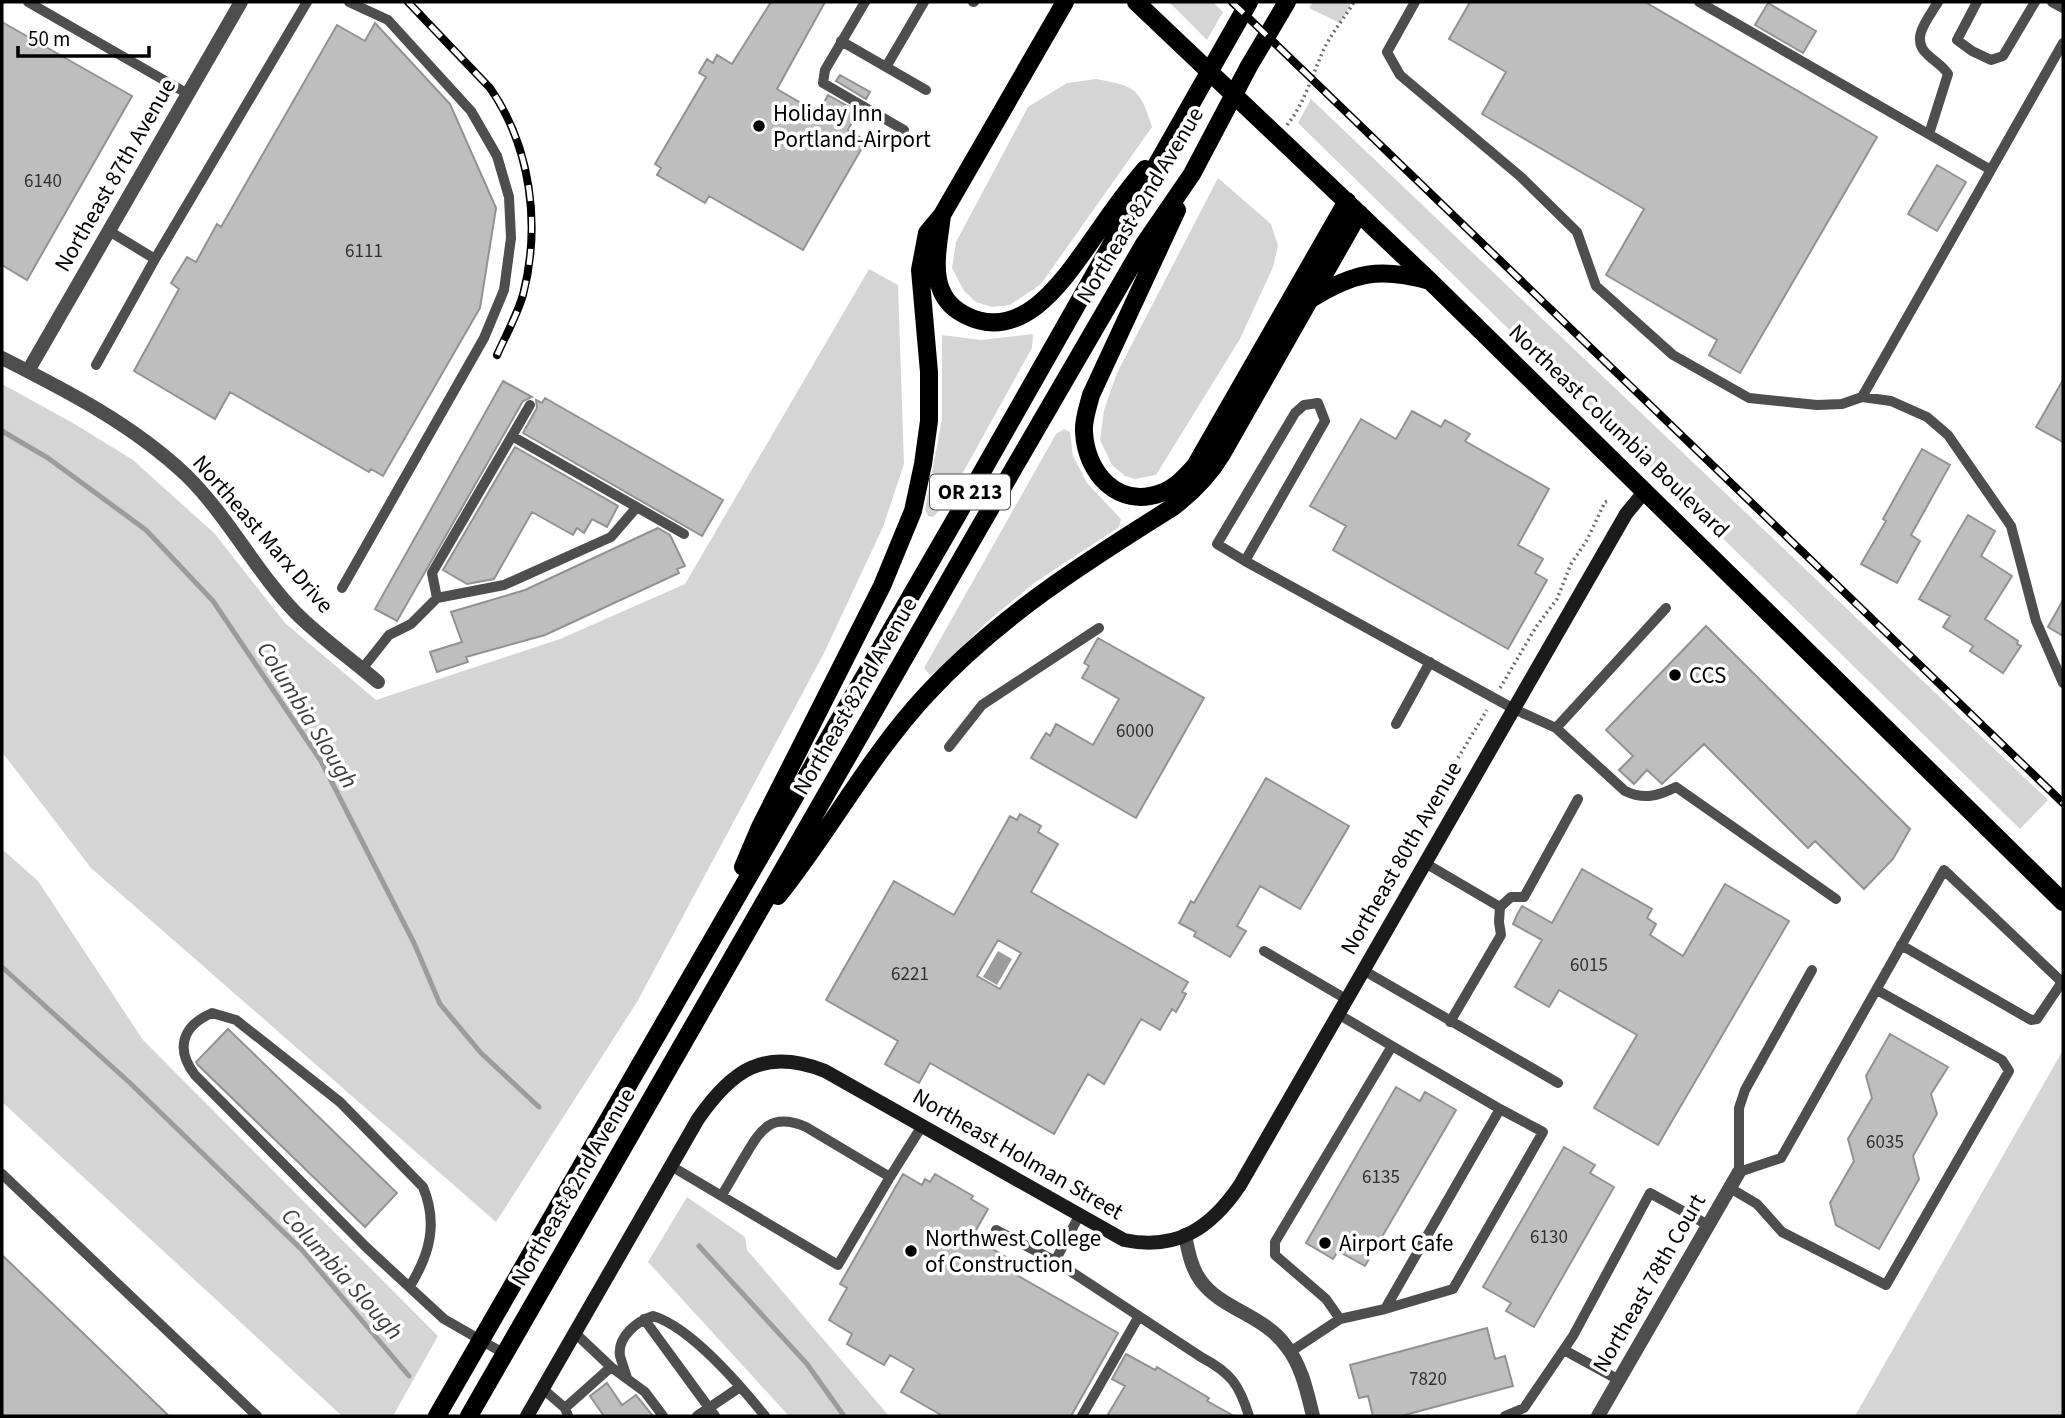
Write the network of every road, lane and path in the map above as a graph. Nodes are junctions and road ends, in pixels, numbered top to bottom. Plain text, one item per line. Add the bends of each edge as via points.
1 (28, 2) edge
2 (241, 2) edge
3 (307, 2) edge
4 (349, 2) edge
5 (864, 2) edge
6 (924, 2) edge
7 (1065, 2) edge
8 (1136, 2) edge
9 (1249, 2) edge
10 (1287, 2) edge
11 (1354, 2) edge
12 (1415, 2) edge
13 (1699, 2) edge
14 (1938, 2) edge
15 (1977, 2) edge
16 (2035, 2) edge
17 (2052, 2) edge
18 (2063, 8) edge
19 (841, 41) junction
20 (2063, 43) edge
21 (886, 66) junction
22 (926, 90) dead end
23 (188, 94) junction
24 (1293, 118) dead end
25 (904, 130) dead end
26 (1176, 130) junction
27 (1929, 134) junction
28 (1991, 170) junction
29 (1192, 174) junction
30 (1353, 207) junction
31 (942, 215) junction
32 (109, 231) junction
33 (155, 259) junction
34 (1430, 281) junction
35 (1309, 300) junction
36 (2, 358) edge
37 (96, 366) dead end
38 (28, 371) junction
39 (1862, 397) junction
40 (530, 405) dead end
41 (512, 436) junction
42 (1645, 491) junction
43 (1608, 501) dead end
44 (637, 507) junction
45 (684, 534) dead end
46 (1245, 561) junction
47 (342, 588) dead end
48 (437, 598) junction
49 (1666, 608) dead end
50 (1099, 628) dead end
51 (1430, 662) junction
52 (362, 669) junction
53 (378, 682) dead end
54 (2063, 683) edge
55 (1493, 697) junction
56 (1514, 709) junction
57 (1396, 724) dead end
58 (1556, 729) junction
59 (949, 747) dead end
60 (1438, 797) dead end
61 (1578, 799) dead end
62 (1425, 863) junction
63 (1836, 899) dead end
64 (2063, 902) edge
65 (1500, 907) junction
66 (741, 943) junction
67 (1901, 945) junction
68 (706, 950) junction
69 (1264, 951) dead end
70 (1363, 970) junction
71 (1812, 970) dead end
72 (2063, 981) edge
73 (1877, 990) junction
74 (1346, 999) junction
75 (1338, 1014) junction
76 (1450, 1022) junction
77 (1392, 1046) junction
78 (1558, 1083) dead end
79 (1500, 1109) junction
80 (922, 1126) junction
81 (671, 1166) junction
82 (1739, 1172) junction
83 (2, 1174) edge
84 (890, 1177) junction
85 (1730, 1188) junction
86 (722, 1195) junction
87 (1079, 1216) junction
88 (1708, 1225) junction
89 (996, 1230) dead end
90 (1185, 1236) junction
91 (1055, 1261) junction
92 (410, 1286) junction
93 (1385, 1309) junction
94 (1139, 1316) junction
95 (644, 1319) junction
96 (1340, 1319) junction
97 (575, 1333) junction
98 (481, 1340) junction
99 (1563, 1350) junction
100 (1290, 1352) junction
101 (505, 1354) junction
102 (611, 1367) junction
103 (627, 1378) junction
104 (1619, 1380) junction
105 (740, 1387) junction
106 (542, 1389) junction
107 (566, 1412) edge
108 (712, 1412) edge
109 (257, 1416) edge
110 (438, 1416) edge
111 (469, 1416) edge
112 (527, 1416) edge
113 (663, 1416) edge
114 (697, 1416) edge
115 (765, 1416) edge
116 (1082, 1416) edge
117 (1249, 1416) edge
118 (1313, 1416) edge
119 (1506, 1416) edge
120 (1598, 1416) edge

1 - 23 lane
2 - 23 street, Northeast 87th Avenue
3 - 33 lane
4 - 47 lane via 388,20 471,111 497,156 509,197 511,238 504,290 484,338
5 - 19 lane
6 - 21 lane
7 - 31 main road
8 - 30 main road, Northeast Columbia Boulevard
9 - 26 main road, Northeast 82nd Avenue / OR 213
10 - 29 main road, Northeast 82nd Avenue / OR 213
11 - 24 path via 1328,41
12 - 39 lane via 1387,52 1400,75 1521,177 1577,232 1596,286 1672,355 1749,398 1817,405
13 - 27 lane
14 - 27 lane via 1918,43 1948,75
15 - 16 lane via 1957,40 1991,60 2003,56
17 - 18 lane
19 - 21 lane
19 - 25 lane via 823,74 824,83
20 - 28 lane
21 - 22 lane
23 - 32 street, Northeast 87th Avenue
26 - 31 main road via 1060,284 1043,302 1011,319 996,323 976,320 954,308 939,288 936,274
26 - 68 main road, Northeast 82nd Avenue / OR 213
27 - 28 lane
28 - 39 lane
29 - 30 main road via 1091,395 1085,418 1087,450 1096,472 1116,491 1135,496 1164,492 1195,466
29 - 66 main road, Northeast 82nd Avenue / OR 213 via 1130,268
30 - 34 main road, Northeast Columbia Boulevard
30 - 35 main road
31 - 68 main road via 927,233 920,270 929,421 912,511 882,586 760,827
32 - 33 lane
32 - 38 street, Northeast 87th Avenue
33 - 37 lane
34 - 35 main road via 1392,274 1361,275
34 - 42 main road, Northeast Columbia Boulevard
35 - 66 main road via 1202,482 1173,507 1006,618 925,695 810,856
36 - 38 street, Northeast Marx Drive
38 - 52 street, Northeast Marx Drive via 129,428 155,448 207,499 296,612
39 - 54 lane via 1891,401 1927,417 1948,435 2011,526 2036,621
40 - 41 lane
41 - 44 lane
41 - 48 lane via 432,573
42 - 56 street, Northeast 80th Avenue via 1626,514
42 - 64 main road, Northeast Columbia Boulevard
43 - 55 path via 1557,599
44 - 45 lane
44 - 48 lane via 611,537 599,543 504,585
46 - 46 lane via 1325,421 1318,403 1304,405 1295,413 1217,544
46 - 51 lane
48 - 52 lane via 411,624 389,635
49 - 58 lane
50 - 59 lane via 982,705
51 - 55 lane
51 - 57 lane
52 - 53 street, Northeast Marx Drive
55 - 56 lane
55 - 60 path
56 - 58 lane
56 - 62 street, Northeast 80th Avenue
58 - 63 lane via 1625,791 1657,797 1676,787
61 - 65 lane via 1524,897 1511,897
62 - 65 lane
62 - 70 street, Northeast 80th Avenue
65 - 76 lane via 1501,935
66 - 101 main road, Northeast 82nd Avenue / OR 213
67 - 72 lane via 2031,1020 2037,1020
67 - 72 lane via 1944,870
67 - 73 lane
68 - 98 main road, Northeast 82nd Avenue / OR 213
69 - 74 lane
70 - 74 street, Northeast 80th Avenue
70 - 76 lane
71 - 82 lane via 1745,1090 1739,1108
73 - 82 lane via 1781,1158
73 - 85 lane via 2002,1060 2009,1071 1886,1285 1782,1232 1757,1204
74 - 75 street, Northeast 80th Avenue
75 - 77 lane
75 - 90 street, Northeast 80th Avenue via 1226,1205
76 - 78 lane
77 - 79 lane
77 - 96 lane via 1275,1242 1275,1255 1326,1299
79 - 93 lane
79 - 93 lane via 1543,1132 1453,1289
80 - 81 street, Northeast Holman Street via 814,1066 769,1062 726,1083
80 - 84 lane
80 - 87 street, Northeast Holman Street
81 - 86 lane
81 - 97 street
82 - 85 street, Northeast 78th Court
83 - 109 lane
84 - 86 lane via 806,1127 779,1121 761,1129
84 - 86 lane via 838,1265
85 - 88 street, Northeast 78th Court
87 - 90 street, Northeast Holman Street via 1137,1242 1154,1244
87 - 91 lane
88 - 99 lane via 1650,1193
88 - 104 street, Northeast 78th Court
89 - 91 lane
90 - 100 street via 1200,1281 1262,1322
91 - 94 lane
92 - 92 lane via 195,1075 185,1062 183,1049 201,1018 212,1013 236,1020 340,1102 423,1187 429,1202 430,1242
92 - 98 lane via 444,1319
93 - 96 lane
94 - 116 lane
94 - 117 lane via 1224,1369 1241,1390
95 - 103 lane via 634,1325 622,1344
95 - 105 lane via 667,1320
95 - 108 lane
96 - 100 lane
97 - 102 lane
97 - 106 street
98 - 101 lane
98 - 110 main road, Northeast 82nd Avenue
99 - 104 lane
99 - 119 lane via 1524,1408
100 - 118 street
101 - 111 main road, Northeast 82nd Avenue
102 - 103 lane
102 - 107 lane
103 - 113 lane via 646,1392
104 - 120 street, Northeast 78th Court
105 - 108 lane
105 - 115 lane
106 - 107 lane
106 - 112 street
108 - 114 lane

